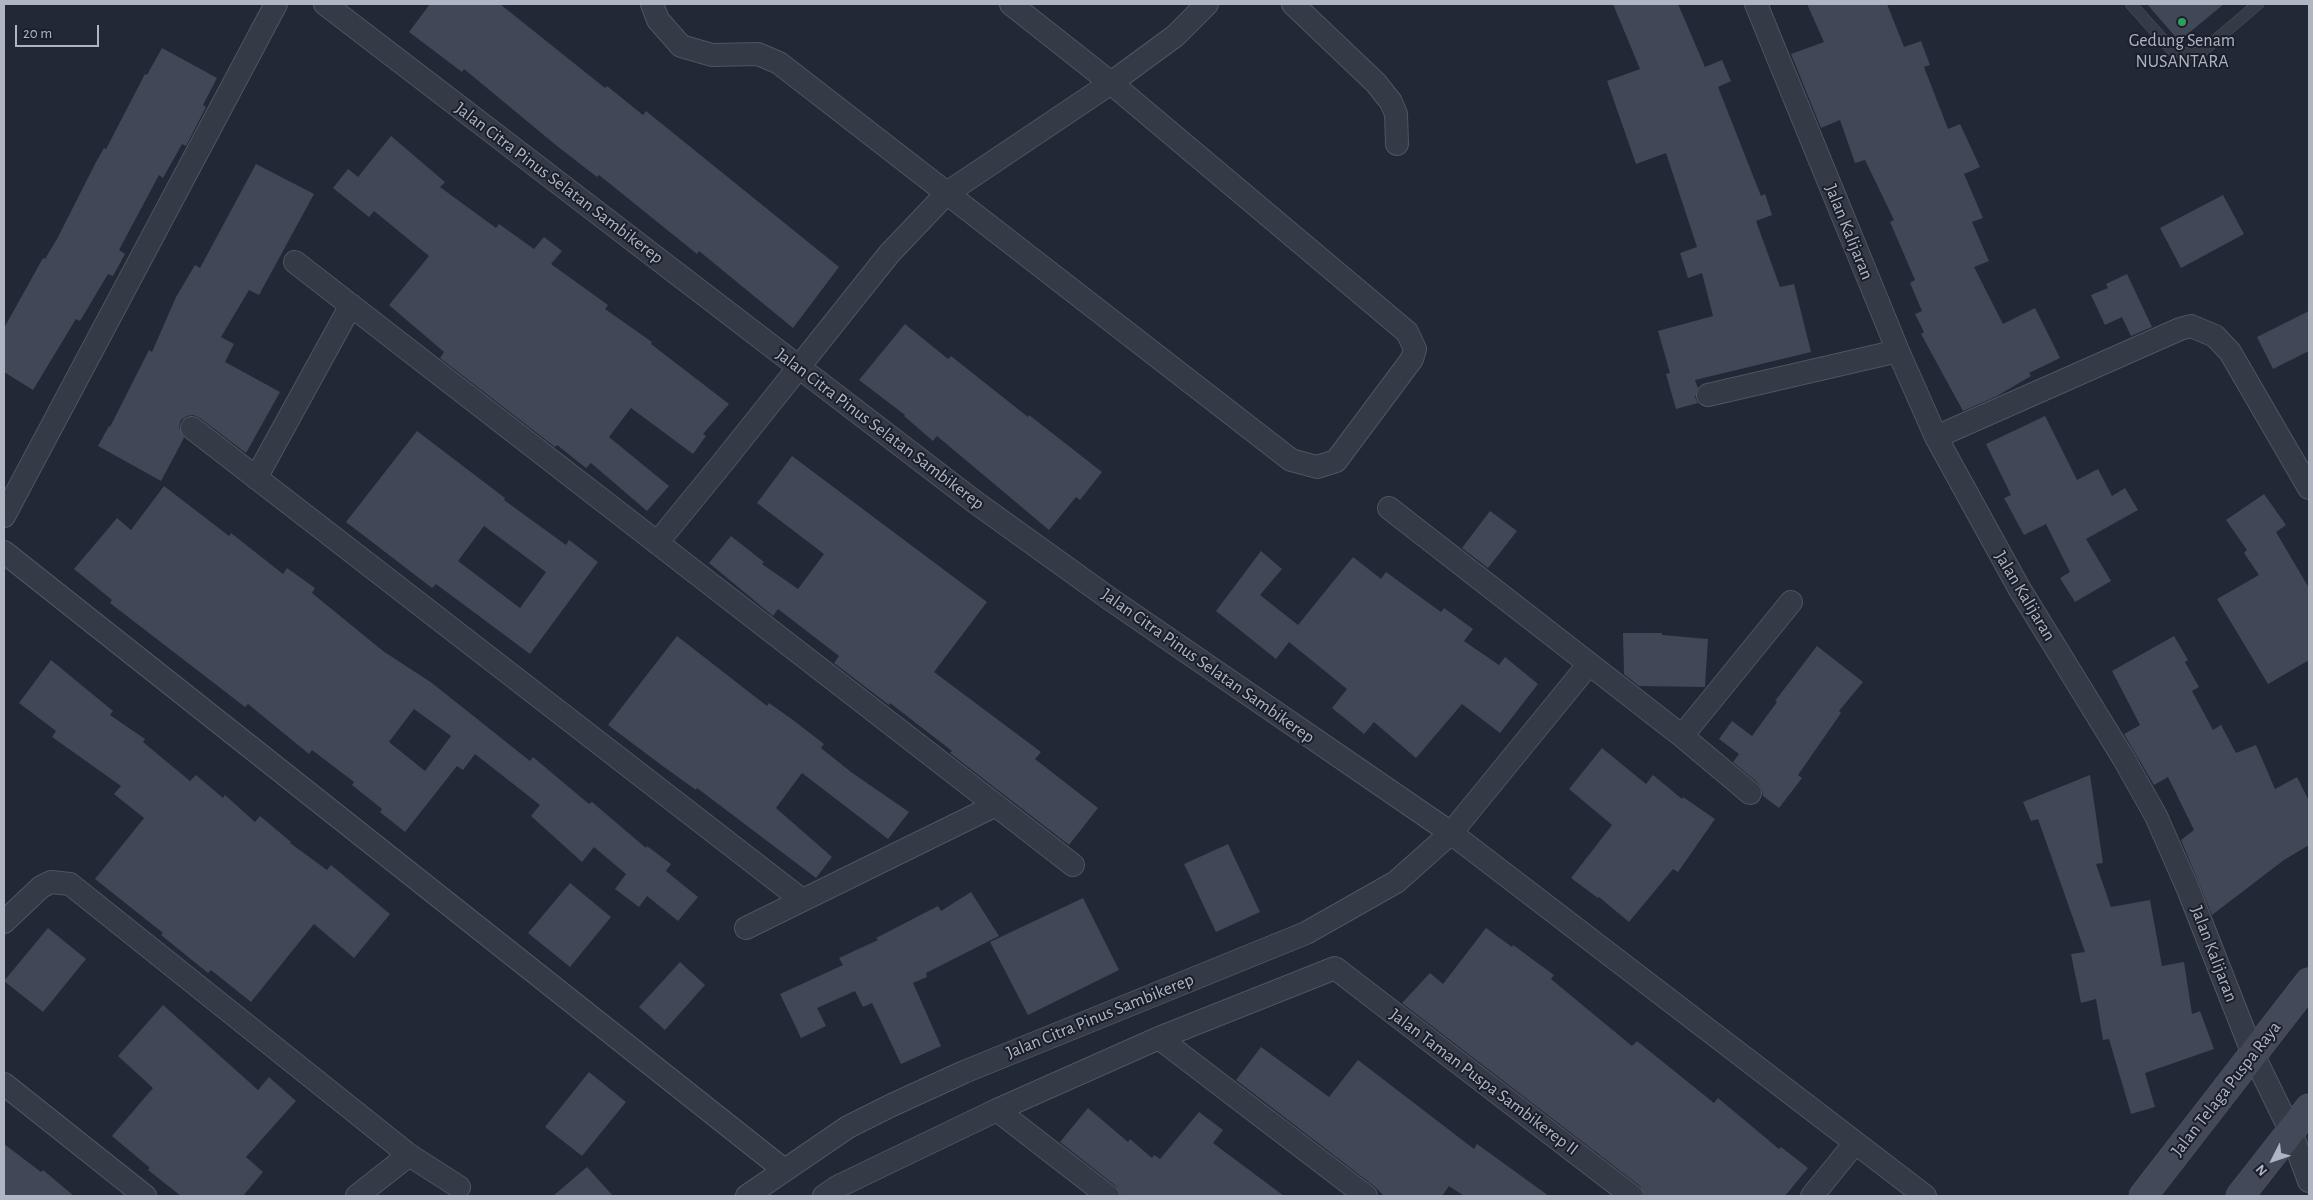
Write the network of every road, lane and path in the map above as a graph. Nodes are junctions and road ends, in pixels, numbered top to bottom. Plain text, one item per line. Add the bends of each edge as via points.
1 (276, 4) edge
2 (325, 4) edge
3 (652, 4) edge
4 (1011, 4) edge
5 (1206, 4) edge
6 (1293, 4) edge
7 (1756, 4) edge
8 (2131, 4) edge
9 (2258, 4) edge
10 (1111, 83) junction
11 (1397, 144) dead end
12 (947, 193) junction
13 (295, 262) dead end
14 (351, 305) junction
15 (1898, 351) junction
16 (798, 366) junction
17 (1708, 395) dead end
18 (192, 428) dead end
19 (1936, 437) junction
20 (256, 478) junction
21 (2309, 488) edge
22 (1389, 508) dead end
23 (4, 516) edge
24 (657, 543) junction
25 (4, 552) edge
26 (1791, 602) dead end
27 (1589, 664) junction
28 (1682, 736) junction
29 (1750, 793) dead end
30 (996, 805) junction
31 (1451, 833) junction
32 (1073, 865) dead end
33 (802, 900) junction
34 (4, 922) edge
35 (746, 928) dead end
36 (2309, 982) edge
37 (1159, 1038) junction
38 (2253, 1054) junction
39 (4, 1084) edge
40 (2309, 1108) edge
41 (997, 1110) junction
42 (2290, 1132) junction
43 (1855, 1143) junction
44 (409, 1155) junction
45 (783, 1170) junction
46 (2309, 1181) edge
47 (459, 1187) dead end
48 (836, 1193) edge
49 (145, 1196) edge
50 (357, 1196) edge
51 (746, 1196) edge
52 (1108, 1196) edge
53 (1366, 1196) edge
54 (1632, 1196) edge
55 (1812, 1196) edge
56 (1924, 1196) edge
57 (2143, 1196) edge
58 (2240, 1196) edge

1 - 23 street
2 - 16 street, Jalan Citra Pinus Selatan Sambikerep
3 - 12 street via 658,20 681,46 712,55 758,54 779,63
4 - 10 street
5 - 10 street via 1175,36
6 - 11 street via 1392,102 1396,114
7 - 15 street, Jalan Kalijaran
8 - 9 lane via 2173,51 2194,54 2204,50
10 - 12 street
10 - 12 street via 1399,324 1412,340 1415,349 1406,371 1336,461 1317,467 1291,460
12 - 16 street via 889,254
13 - 14 street
14 - 20 street
14 - 24 street
15 - 17 street
15 - 19 street, Jalan Kalijaran
16 - 24 street
16 - 31 street, Jalan Citra Pinus Selatan Sambikerep via 998,519
18 - 20 street
19 - 21 street via 2191,326 2215,336 2230,352
19 - 38 street, Jalan Kalijaran via 2019,588 2156,816
20 - 33 street
22 - 27 street
24 - 30 street
25 - 45 street
26 - 28 street
27 - 28 street
27 - 31 street, Jalan Citra Pinus Sambikerep
28 - 29 street
30 - 32 street
30 - 33 street
31 - 43 street, Jalan Citra Pinus Selatan Sambikerep
31 - 45 street, Jalan Citra Pinus Sambikerep via 1396,882 1306,933 964,1072 848,1127
33 - 35 street
34 - 44 street via 41,887 51,882 70,884
36 - 38 main road, Jalan Telaga Puspa Raya
37 - 41 street
37 - 53 street
37 - 54 street, Jalan Taman Puspa Sambikerep II via 1334,968
38 - 42 street, Jalan Kalijaran
38 - 57 main road, Jalan Telaga Puspa Raya
39 - 49 street
40 - 42 main road
41 - 48 street
41 - 52 street
42 - 46 street, Jalan Kalijaran
42 - 58 main road
43 - 55 street
43 - 56 street, Jalan Citra Pinus Selatan Sambikerep
44 - 47 street
44 - 50 street
45 - 51 street, Jalan Citra Pinus Sambikerep

